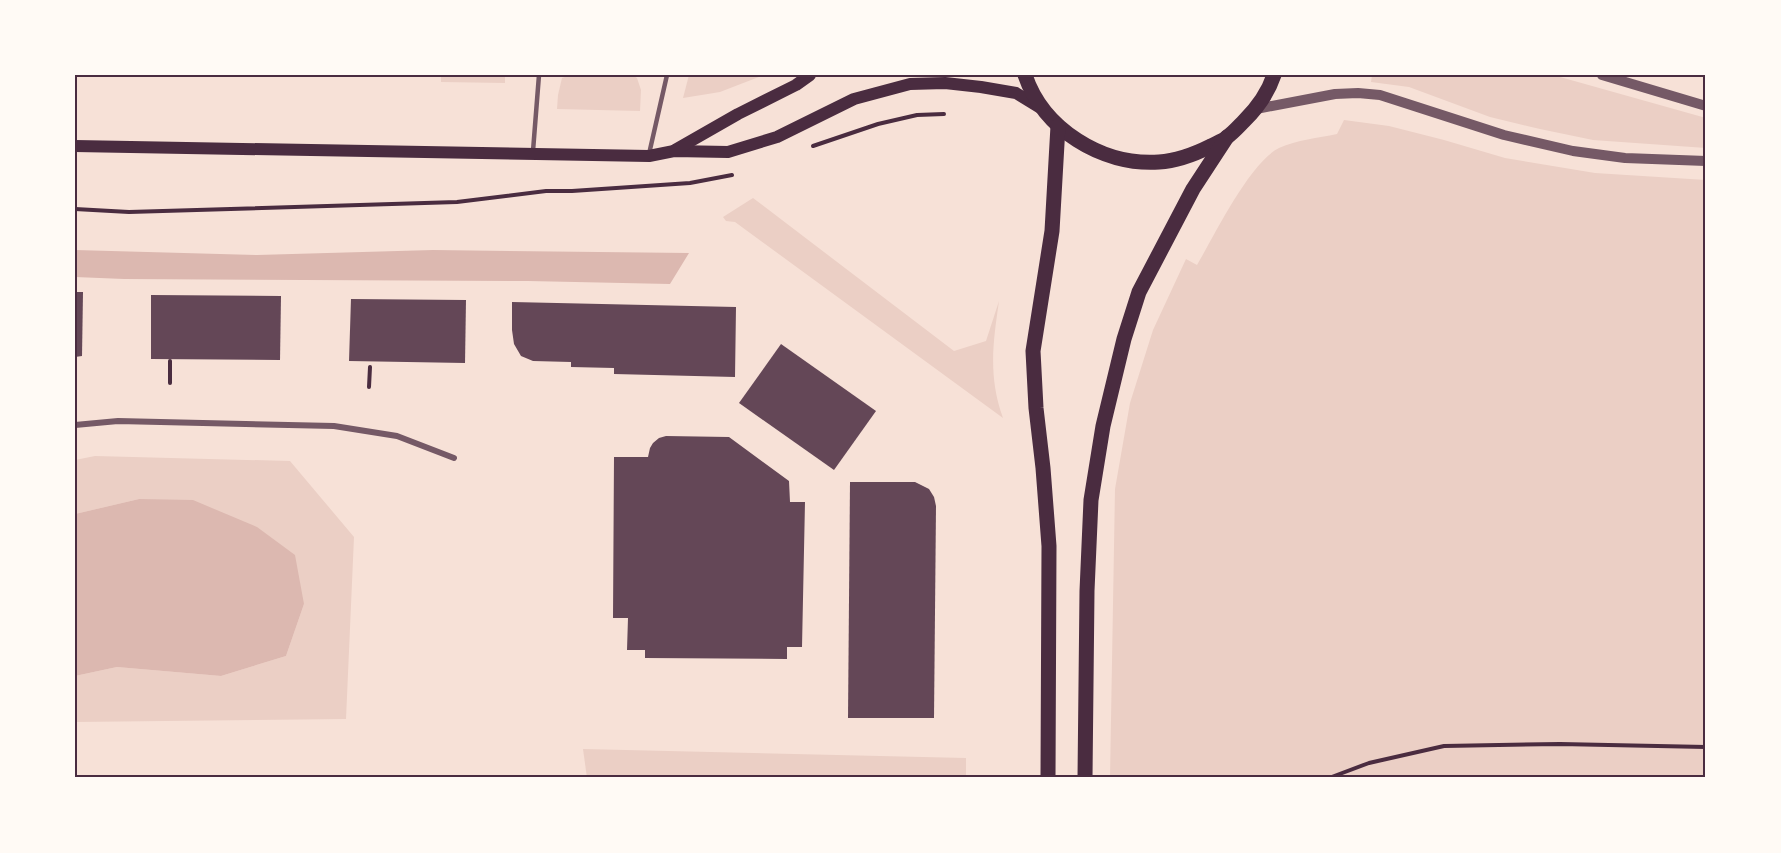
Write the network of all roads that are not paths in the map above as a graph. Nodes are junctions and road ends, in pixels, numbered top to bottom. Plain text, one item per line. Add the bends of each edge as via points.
1 (539, 75) edge
2 (667, 75) edge
3 (810, 75) edge
4 (1026, 75) edge
5 (1274, 75) edge
6 (1602, 75) edge
7 (1706, 106) edge
8 (1256, 109) junction
9 (1043, 110) junction
10 (1058, 126) junction
11 (1227, 137) junction
12 (75, 146) edge
13 (674, 151) junction
14 (533, 154) junction
15 (649, 156) junction
16 (1706, 161) edge
17 (75, 425) edge
18 (454, 458) dead end
19 (1048, 778) edge
20 (1085, 778) edge

1 - 14 lane
2 - 15 lane
3 - 13 main road
4 - 9 main road
5 - 8 main road
6 - 7 street
8 - 11 main road
8 - 16 street via 1335,94 1380,95 1504,135 1573,152
9 - 10 main road
9 - 13 main road via 1016,93 945,83 910,84 854,99 777,137 728,152
10 - 11 main road via 1088,147 1122,160 1159,162 1194,154
10 - 19 main road via 1052,231 1032,351 1049,546
11 - 20 main road via 1193,189 1139,292 1103,426 1091,500
12 - 14 main road
13 - 15 main road
14 - 15 main road
17 - 18 street via 118,421 334,426 398,436

